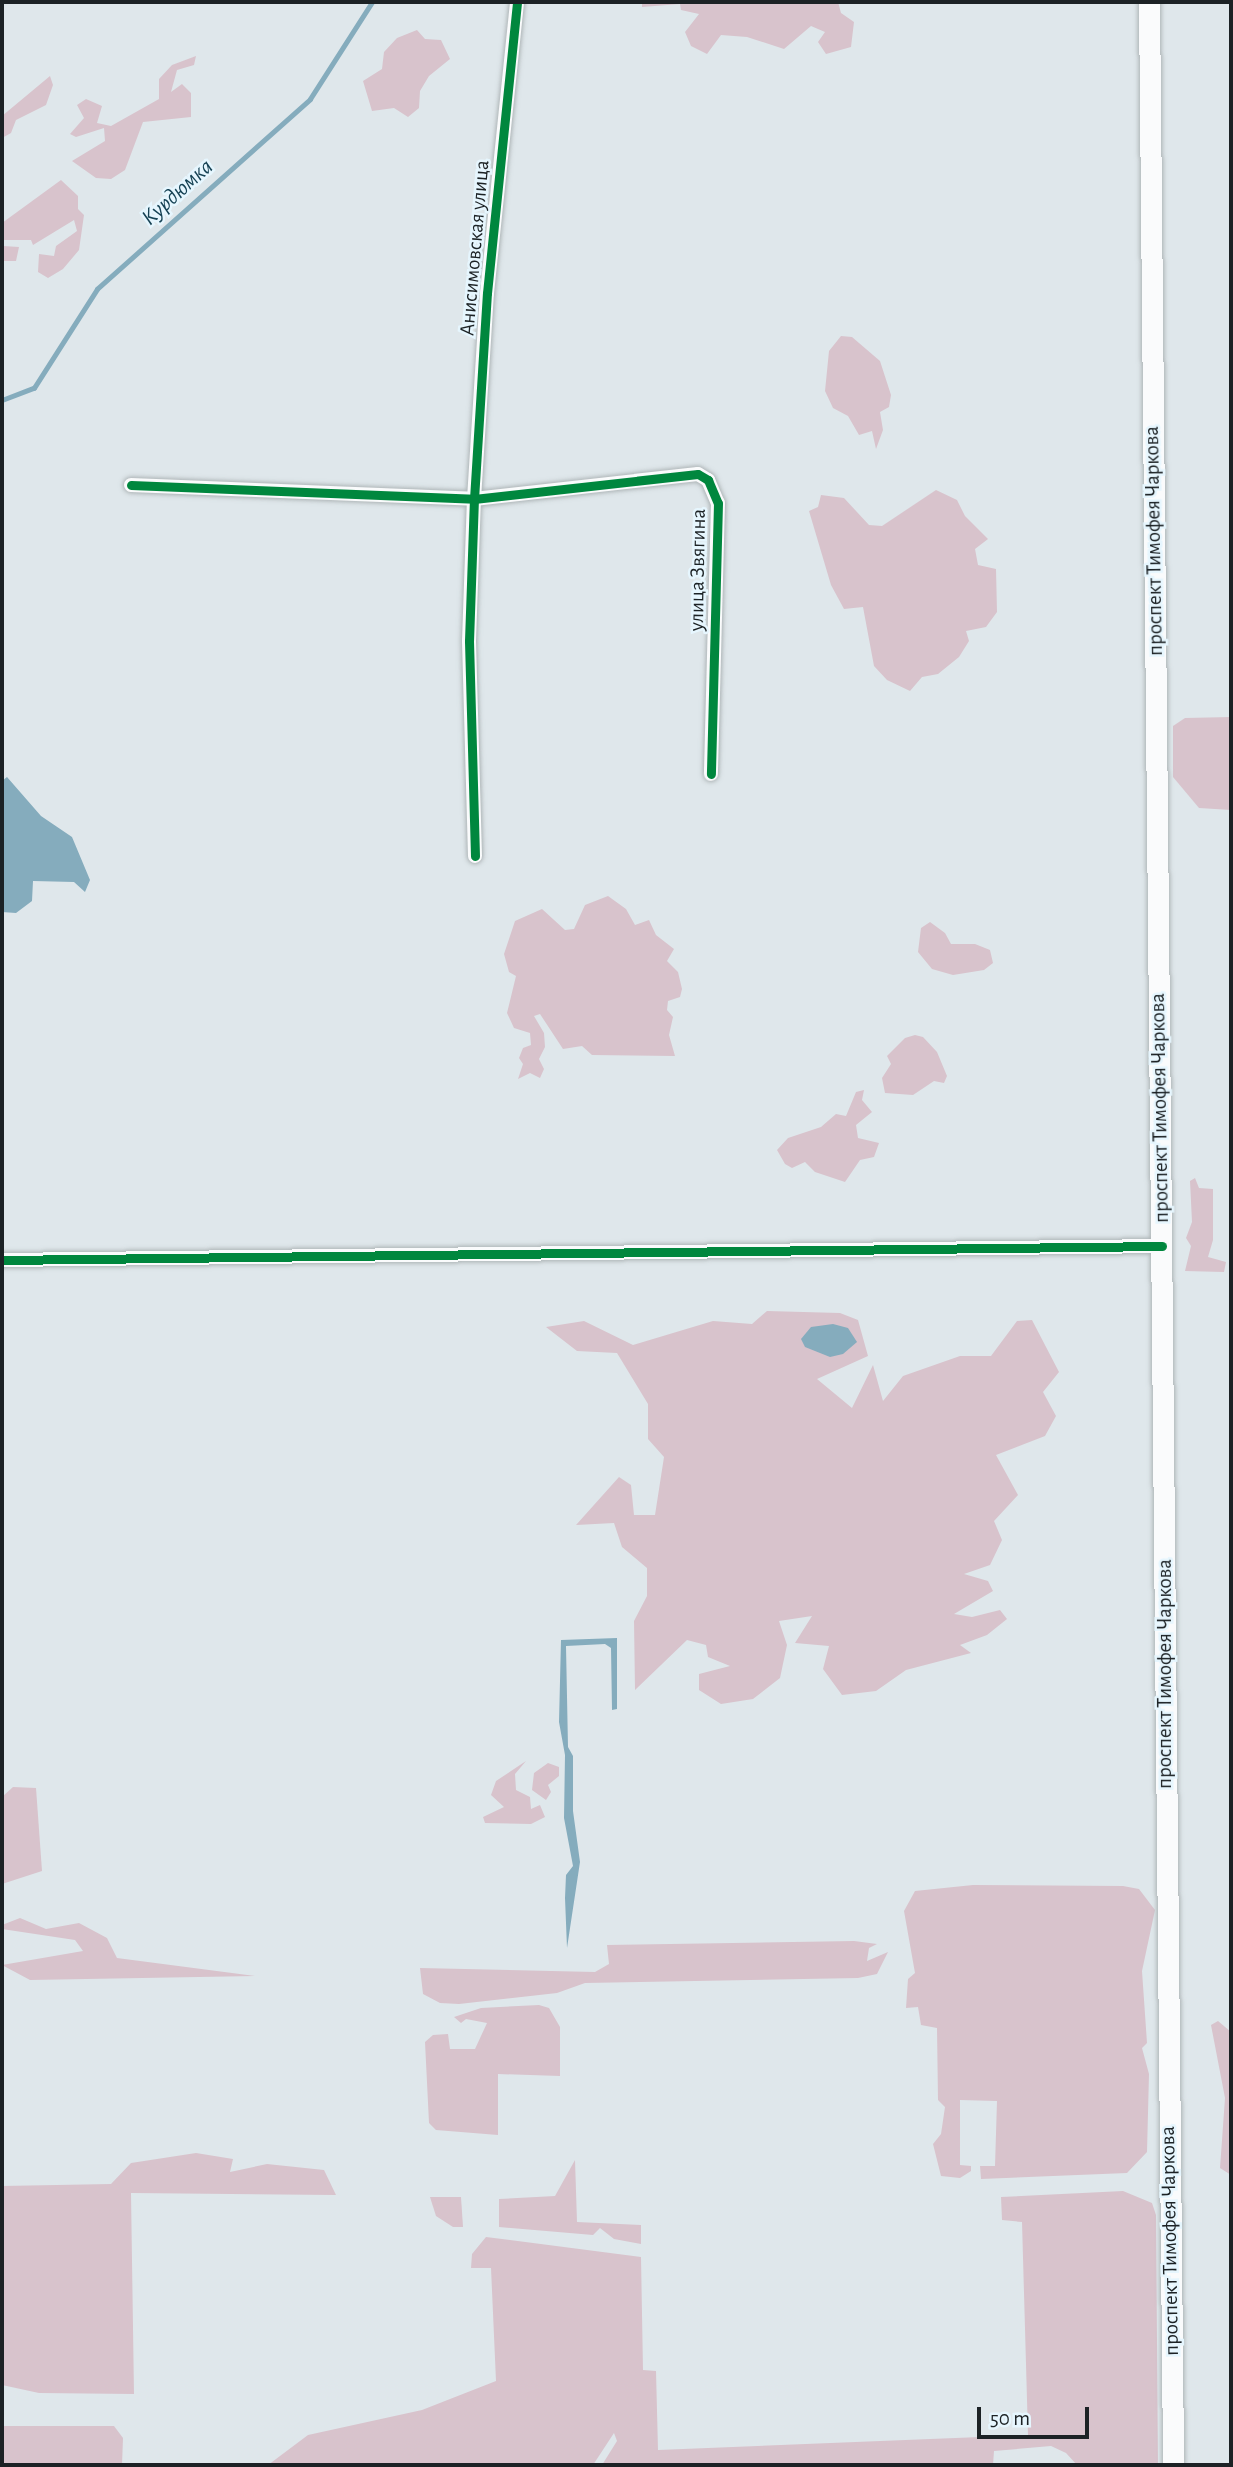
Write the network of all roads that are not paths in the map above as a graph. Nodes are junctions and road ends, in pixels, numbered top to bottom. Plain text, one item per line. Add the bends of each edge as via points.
1 (517, 2) edge
2 (1149, 2) edge
3 (131, 485) dead end
4 (474, 499) junction
5 (711, 774) dead end
6 (475, 856) dead end
7 (1161, 1247) junction
8 (2, 1260) edge
9 (1172, 2465) edge

1 - 4 street, Анисимовская улица via 487,293
2 - 7 main road, проспект Тимофея Чаркова
3 - 4 street
4 - 5 street, улица Звягина via 562,492 686,473 708,480 718,503
4 - 6 street, Анисимовская улица via 469,641
7 - 8 street
7 - 9 main road, проспект Тимофея Чаркова

